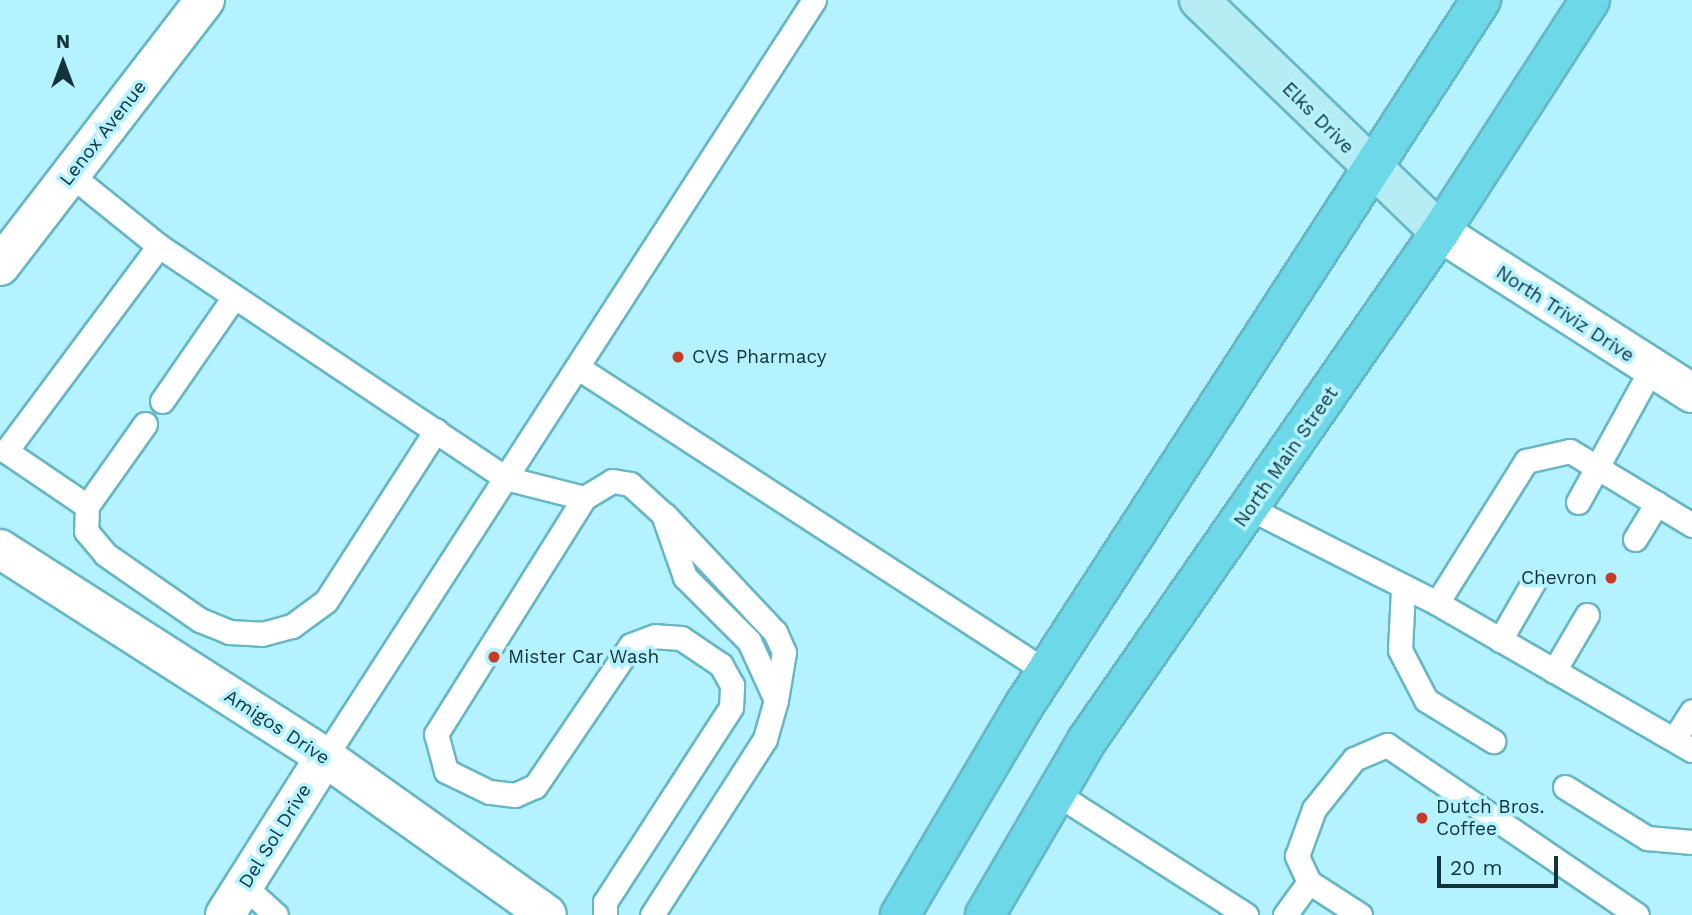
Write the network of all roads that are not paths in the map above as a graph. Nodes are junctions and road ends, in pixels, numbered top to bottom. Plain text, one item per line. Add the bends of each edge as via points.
1 (205, 0) edge
2 (814, 0) edge
3 (1481, 0) edge
4 (1590, 0) edge
5 (1203, 1) edge
6 (1373, 173) junction
7 (71, 175) junction
8 (1440, 232) junction
9 (159, 246) junction
10 (0, 266) edge
11 (234, 297) junction
12 (577, 367) junction
13 (1651, 369) junction
14 (1692, 393) edge
15 (162, 401) dead end
16 (145, 424) dead end
17 (436, 430) junction
18 (1598, 468) junction
19 (505, 478) junction
20 (584, 498) junction
21 (1578, 502) dead end
22 (1657, 503) junction
23 (87, 506) junction
24 (1251, 509) junction
25 (1692, 525) edge
26 (1635, 539) dead end
27 (0, 549) edge
28 (1534, 581) dead end
29 (1403, 589) junction
30 (1437, 604) junction
31 (1587, 615) dead end
32 (1500, 640) junction
33 (1554, 671) junction
34 (1047, 672) junction
35 (1692, 711) edge
36 (1493, 741) dead end
37 (1683, 745) edge
38 (325, 757) junction
39 (1565, 787) dead end
40 (1054, 792) junction
41 (1692, 842) edge
42 (1309, 883) junction
43 (234, 901) edge
44 (276, 915) edge
45 (547, 915) edge
46 (605, 915) edge
47 (652, 915) edge
48 (900, 915) edge
49 (985, 915) edge
50 (1246, 915) edge
51 (1285, 915) edge
52 (1360, 915) edge
53 (1637, 915) edge

1 - 7 street, Lenox Avenue
2 - 12 lane
3 - 6 main road
4 - 8 main road, North Main Street
5 - 6 main road, Elks Drive
6 - 8 main road, Elks Drive
6 - 34 main road
7 - 9 lane
7 - 10 street, Lenox Avenue
8 - 13 street, North Triviz Drive
8 - 24 main road, North Main Street
9 - 11 lane
9 - 23 lane via 6,451
11 - 15 lane
11 - 17 lane
12 - 19 lane
12 - 34 lane
13 - 14 street, North Triviz Drive
13 - 18 lane
16 - 23 lane
17 - 19 lane
17 - 23 lane via 326,601 292,626 261,634 229,632 200,620 105,554 86,531
18 - 21 lane
18 - 22 lane
18 - 30 lane via 1570,451 1526,461
19 - 20 lane
19 - 38 lane
20 - 46 lane via 442,718 437,756 466,783 515,795 535,786 631,645 654,636 681,638 721,665 732,685 731,706 604,902
20 - 47 lane via 612,481 629,484 663,514 685,577 749,641 776,700 765,739
22 - 25 lane
22 - 26 lane
24 - 29 lane
24 - 40 main road, North Main Street
27 - 38 street, Amigos Drive
28 - 32 lane
29 - 30 lane
29 - 36 lane via 1400,650 1426,700
30 - 32 lane
31 - 33 lane
32 - 33 lane
33 - 37 lane
34 - 48 main road
35 - 37 lane
38 - 43 street, Del Sol Drive
38 - 45 street, Amigos Drive
39 - 41 lane via 1647,838
40 - 49 main road, North Main Street
40 - 50 lane
42 - 51 lane
42 - 52 lane
42 - 53 lane via 1297,856 1314,809 1354,759 1387,745
43 - 44 lane

